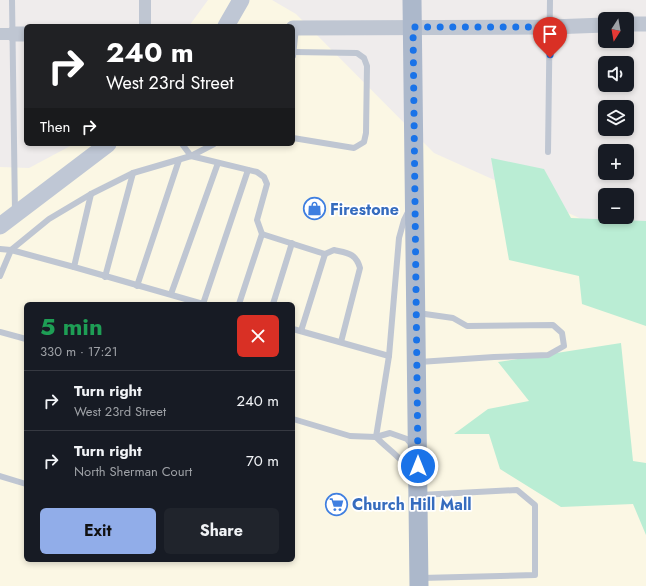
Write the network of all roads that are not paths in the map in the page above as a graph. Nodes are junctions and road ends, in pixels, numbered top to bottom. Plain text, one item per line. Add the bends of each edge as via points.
1 (12, 0) edge
2 (145, 0) edge
3 (241, 0) edge
4 (412, 0) edge
5 (550, 0) edge
6 (145, 24) edge
7 (227, 24) edge
8 (634, 24) edge
9 (646, 24) edge
10 (598, 25) edge
11 (413, 27) junction
12 (551, 27) junction
13 (295, 28) edge
14 (13, 34) edge
15 (295, 54) edge
16 (295, 138) edge
17 (105, 146) edge
18 (184, 146) edge
19 (210, 146) edge
20 (548, 152) dead end
21 (191, 156) junction
22 (179, 160) junction
23 (218, 163) junction
24 (248, 170) junction
25 (133, 173) junction
26 (91, 194) junction
27 (415, 198) junction
28 (15, 213) junction
29 (0, 226) edge
30 (262, 234) junction
31 (292, 243) junction
32 (0, 250) edge
33 (11, 250) junction
34 (325, 254) junction
35 (74, 267) junction
36 (0, 276) edge
37 (105, 277) junction
38 (137, 286) junction
39 (171, 294) junction
40 (197, 302) edge
41 (204, 302) edge
42 (240, 302) edge
43 (274, 302) edge
44 (416, 313) junction
45 (295, 330) edge
46 (301, 331) junction
47 (0, 332) edge
48 (24, 339) edge
49 (341, 342) junction
50 (389, 356) junction
51 (417, 363) junction
52 (295, 420) edge
53 (376, 437) junction
54 (418, 453) junction
55 (0, 476) edge
56 (24, 483) edge
57 (418, 499) junction
58 (419, 582) edge

1 - 14 lane
2 - 6 street
3 - 7 main road
4 - 11 main road
5 - 12 lane
8 - 9 street
10 - 12 street
11 - 12 street
11 - 13 street
11 - 27 main road
12 - 20 lane
14 - 28 lane
15 - 16 lane via 357,53 364,58 367,66 364,142 354,148
17 - 28 main road
18 - 21 lane
19 - 21 lane
21 - 22 lane
21 - 23 lane
22 - 25 lane
22 - 38 lane
23 - 24 lane
23 - 39 lane
24 - 30 lane via 264,177 267,184 257,220
24 - 41 lane
25 - 26 lane
25 - 37 lane
26 - 33 lane via 49,219
26 - 35 lane
27 - 44 main road
27 - 50 lane via 404,220 399,238
28 - 29 main road
30 - 31 lane
30 - 42 lane
31 - 34 lane
31 - 43 lane
32 - 33 lane
33 - 35 lane
33 - 36 lane
34 - 46 lane
34 - 49 lane via 334,250 352,255 360,268
35 - 37 lane
37 - 38 lane
38 - 39 lane
39 - 40 lane
44 - 51 main road
44 - 51 lane via 453,318 467,326 553,325 562,333 564,346 548,355
45 - 46 lane
46 - 49 lane
47 - 48 lane
49 - 50 lane
50 - 53 lane
51 - 54 main road
52 - 53 lane via 350,436
53 - 54 lane via 390,433 407,439
53 - 57 lane via 410,472
54 - 57 main road
55 - 56 lane
57 - 58 main road
57 - 58 lane via 517,490 535,505 536,575

